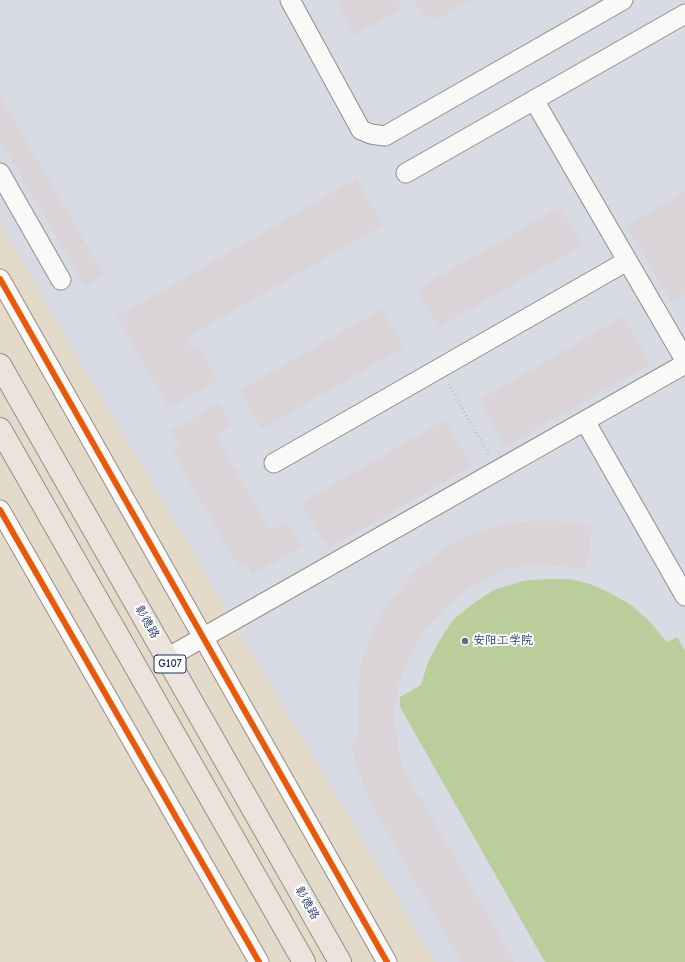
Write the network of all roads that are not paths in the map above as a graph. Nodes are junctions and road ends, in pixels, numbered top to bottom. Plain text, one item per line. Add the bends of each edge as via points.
1 (290, 0) edge
2 (623, 0) edge
3 (681, 0) edge
4 (685, 7) edge
5 (685, 14) edge
6 (534, 100) junction
7 (0, 173) edge
8 (406, 174) dead end
9 (627, 261) junction
10 (0, 278) edge
11 (62, 280) dead end
12 (685, 360) edge
13 (685, 364) edge
14 (0, 365) edge
15 (585, 421) junction
16 (0, 429) edge
17 (274, 462) dead end
18 (0, 510) edge
19 (685, 596) edge
20 (203, 638) junction
21 (167, 658) junction
22 (259, 962) edge
23 (304, 962) edge
24 (340, 962) edge
25 (387, 962) edge

1 - 2 street via 362,130 385,136
3 - 4 street
5 - 6 street
6 - 8 street
6 - 9 street
7 - 11 street
9 - 12 street
9 - 17 street
10 - 20 street
13 - 15 street
14 - 21 highway, 彰德路 / G107
15 - 19 street
15 - 20 street
16 - 23 highway, G107
18 - 22 street
20 - 21 street
20 - 25 street
21 - 24 highway, 彰德路 / G107

